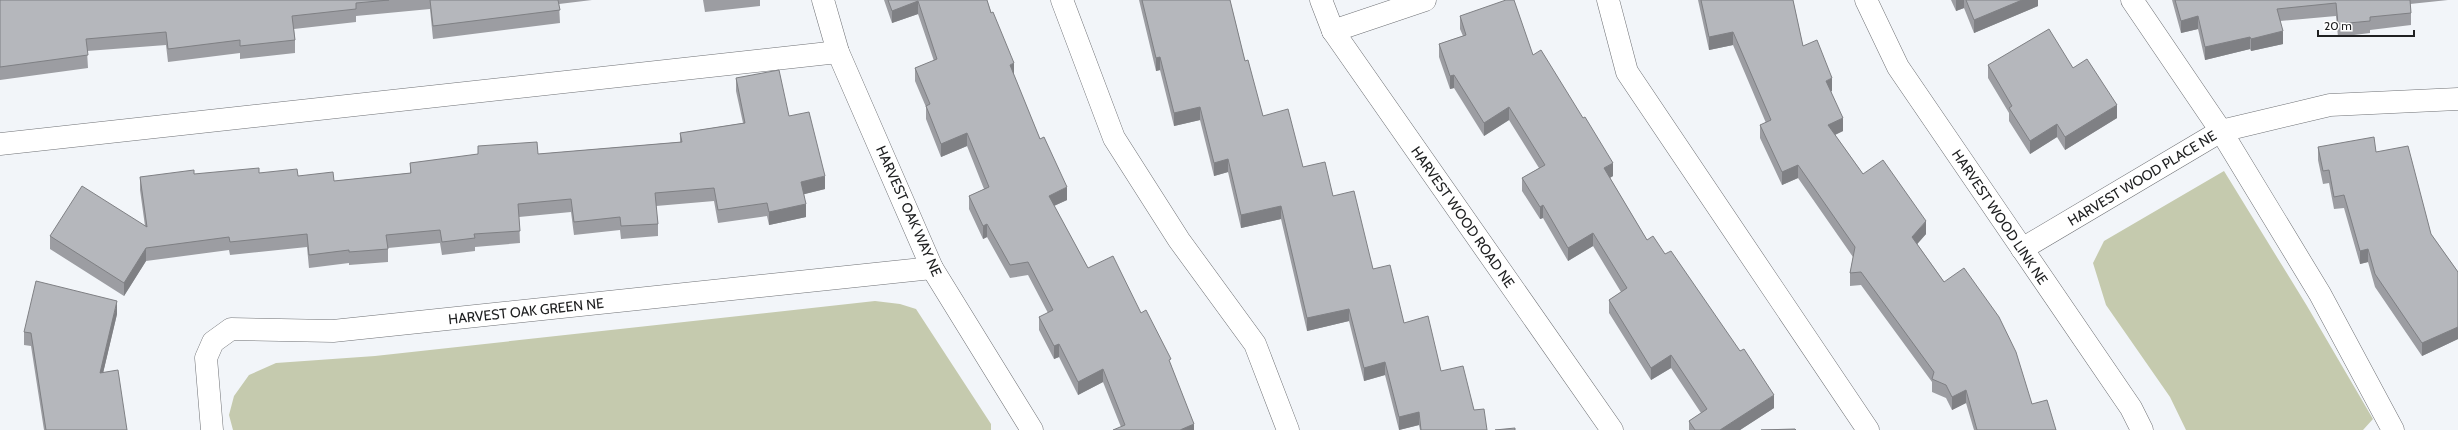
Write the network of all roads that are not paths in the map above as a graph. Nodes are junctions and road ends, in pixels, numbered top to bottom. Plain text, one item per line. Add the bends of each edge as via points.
1 (823, 0) edge
2 (1062, 0) edge
3 (1320, 0) edge
4 (1425, 0) edge
5 (1608, 0) edge
6 (1866, 0) edge
7 (2132, 0) edge
8 (1333, 31) junction
9 (838, 52) junction
10 (2458, 99) edge
11 (2220, 131) junction
12 (0, 144) edge
13 (2022, 249) junction
14 (932, 268) junction
15 (1285, 429) edge
16 (212, 430) edge
17 (1032, 430) edge
18 (1612, 430) edge
19 (1868, 430) edge
20 (2142, 430) edge
21 (2392, 430) edge

1 - 9 street, HARVEST OAK WAY NE
2 - 15 street via 1114,138 1179,240 1255,344
3 - 8 street, HARVEST WOOD ROAD NE
4 - 8 street
5 - 19 street via 1627,72
6 - 13 street, HARVEST WOOD LINK NE via 1898,67
7 - 11 street
8 - 18 street, HARVEST WOOD ROAD NE
9 - 12 street
9 - 14 street, HARVEST OAK WAY NE
10 - 11 street, HARVEST WOOD PLACE NE via 2330,105
11 - 13 street, HARVEST WOOD PLACE NE
11 - 21 street via 2320,294
13 - 20 street, HARVEST WOOD LINK NE via 2131,408
14 - 16 street, HARVEST OAK GREEN NE via 333,331 231,328 213,342 206,358
14 - 17 street, HARVEST OAK WAY NE

